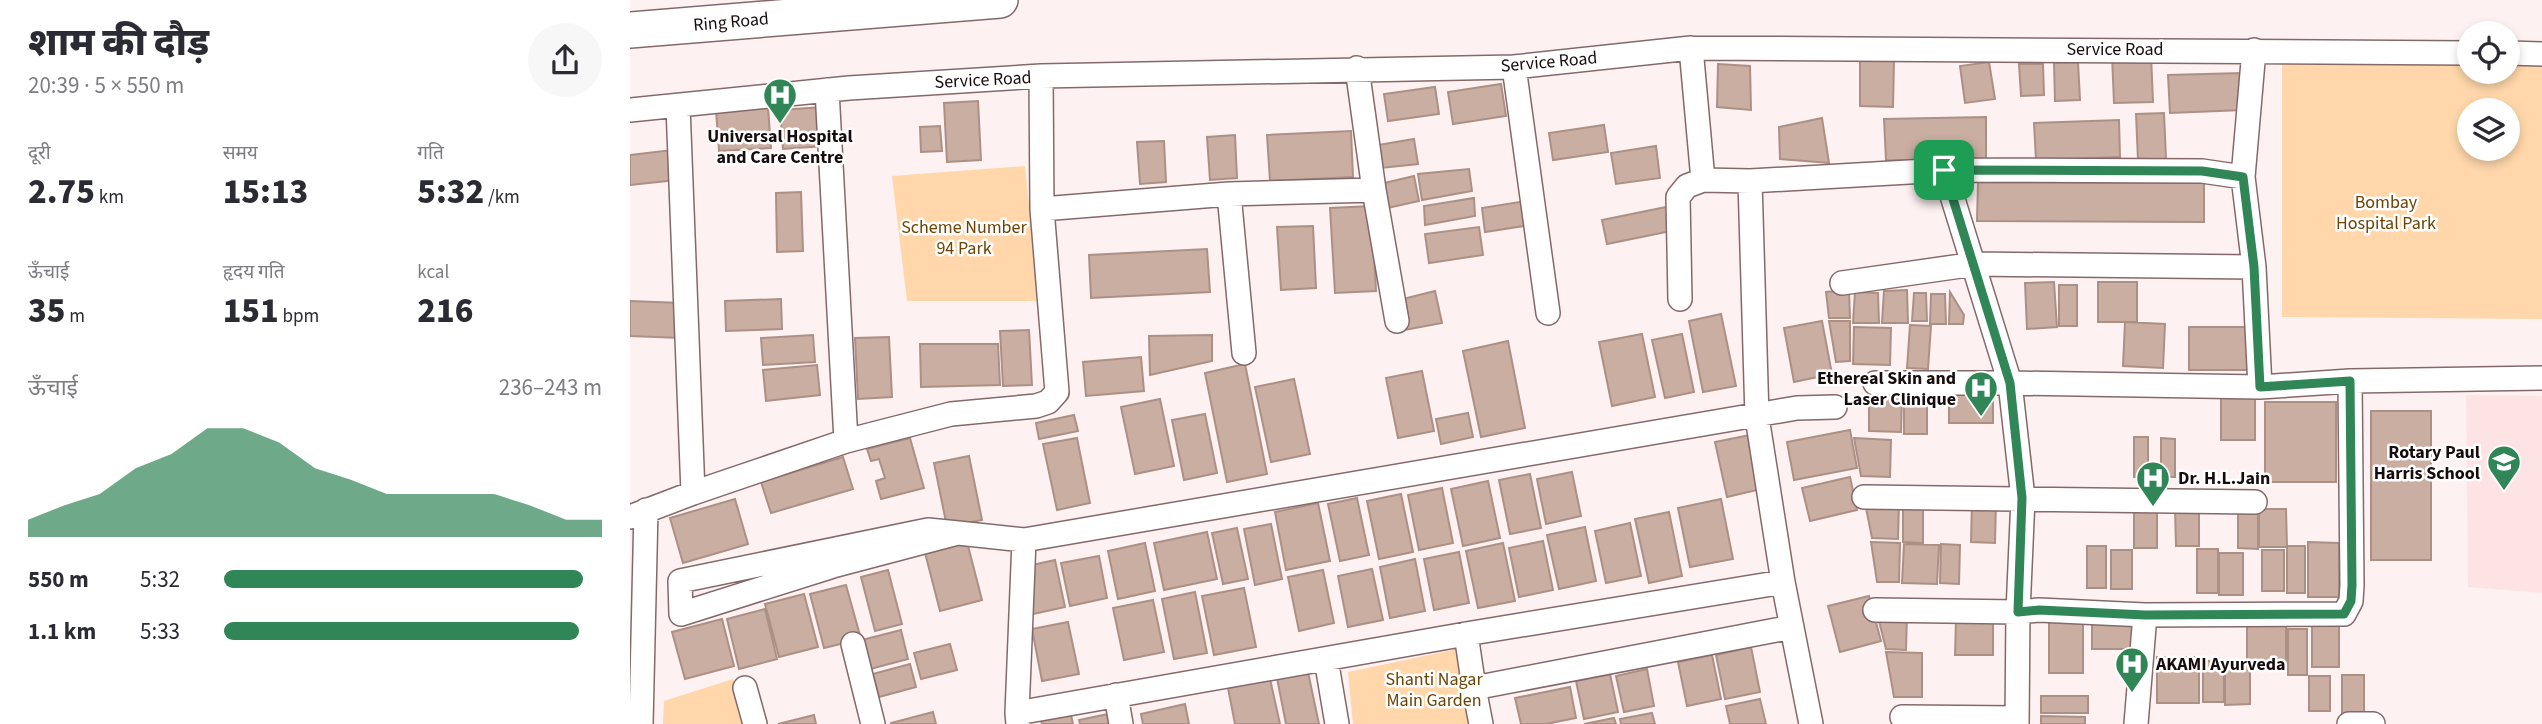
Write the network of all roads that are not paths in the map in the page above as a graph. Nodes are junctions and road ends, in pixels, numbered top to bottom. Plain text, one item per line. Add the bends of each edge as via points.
1 (1000, 0) edge
2 (630, 30) edge
3 (1691, 48) junction
4 (2254, 50) junction
5 (2457, 53) edge
6 (2520, 53) edge
7 (2542, 54) edge
8 (1514, 67) junction
9 (1357, 68) junction
10 (1041, 76) junction
11 (827, 90) junction
12 (678, 106) junction
13 (630, 110) edge
14 (1944, 170) junction
15 (2243, 177) junction
16 (1703, 180) junction
17 (1750, 181) junction
18 (1374, 190) junction
19 (1229, 194) junction
20 (1042, 209) junction
21 (1975, 264) junction
22 (2254, 267) junction
23 (1842, 283) dead end
24 (1680, 299) dead end
25 (1548, 313) dead end
26 (1398, 321) dead end
27 (1244, 352) dead end
28 (2542, 378) edge
29 (2350, 381) junction
30 (1875, 383) dead end
31 (2010, 383) junction
32 (2260, 387) junction
33 (1835, 407) dead end
34 (1757, 416) junction
35 (846, 441) junction
36 (693, 493) junction
37 (1864, 498) dead end
38 (2022, 498) junction
39 (2255, 502) dead end
40 (638, 513) edge
41 (958, 533) junction
42 (1024, 540) junction
43 (1783, 582) junction
44 (1875, 610) dead end
45 (2018, 612) junction
46 (2145, 615) junction
47 (1792, 627) junction
48 (1466, 634) junction
49 (853, 644) dead end
50 (1326, 659) junction
51 (745, 688) dead end
52 (1474, 688) junction
53 (1116, 695) junction
54 (1902, 717) dead end
55 (1018, 718) edge
56 (2017, 721) edge
57 (641, 724) edge
58 (755, 724) edge
59 (873, 724) edge
60 (1121, 724) edge
61 (1337, 724) edge
62 (1481, 724) edge
63 (1811, 724) edge
64 (2136, 724) edge
65 (2348, 724) edge
66 (2373, 724) edge

1 - 2 main road, Ring Road
3 - 4 street, Service Road
3 - 8 street, Service Road
3 - 16 street
4 - 5 street, Service Road
4 - 15 street
6 - 7 street
8 - 9 street, Service Road
8 - 25 street
9 - 10 street, Service Road
9 - 18 street
10 - 11 street, Service Road
10 - 20 street
11 - 12 street, Service Road
11 - 35 street
12 - 13 street, Service Road
12 - 36 street
14 - 15 street via 2202,171
14 - 17 street
14 - 21 street
15 - 22 street
16 - 17 street
16 - 24 street via 1687,186 1678,197
17 - 34 street
18 - 19 street
18 - 26 street
19 - 20 street
19 - 27 street
20 - 35 street via 1057,392 1036,406 951,414
21 - 22 street
21 - 23 street
21 - 31 street
22 - 32 street
28 - 29 street
29 - 32 street
29 - 46 street via 2351,601 2344,614
30 - 31 street
31 - 32 street
31 - 38 street
33 - 34 street
34 - 42 street
34 - 43 street
35 - 36 street
36 - 40 street
37 - 38 street
38 - 39 street
38 - 45 street
40 - 57 street
41 - 41 street via 833,566 681,614 680,581 928,530
41 - 42 street
42 - 55 street
43 - 47 street
43 - 48 street
44 - 45 street
45 - 46 street
45 - 56 street
46 - 64 street
47 - 52 street
47 - 63 street
48 - 50 street
48 - 52 street
49 - 59 street
50 - 53 street
50 - 61 street
51 - 58 street
52 - 62 street
53 - 55 street
53 - 60 street
54 - 56 street
65 - 66 street

